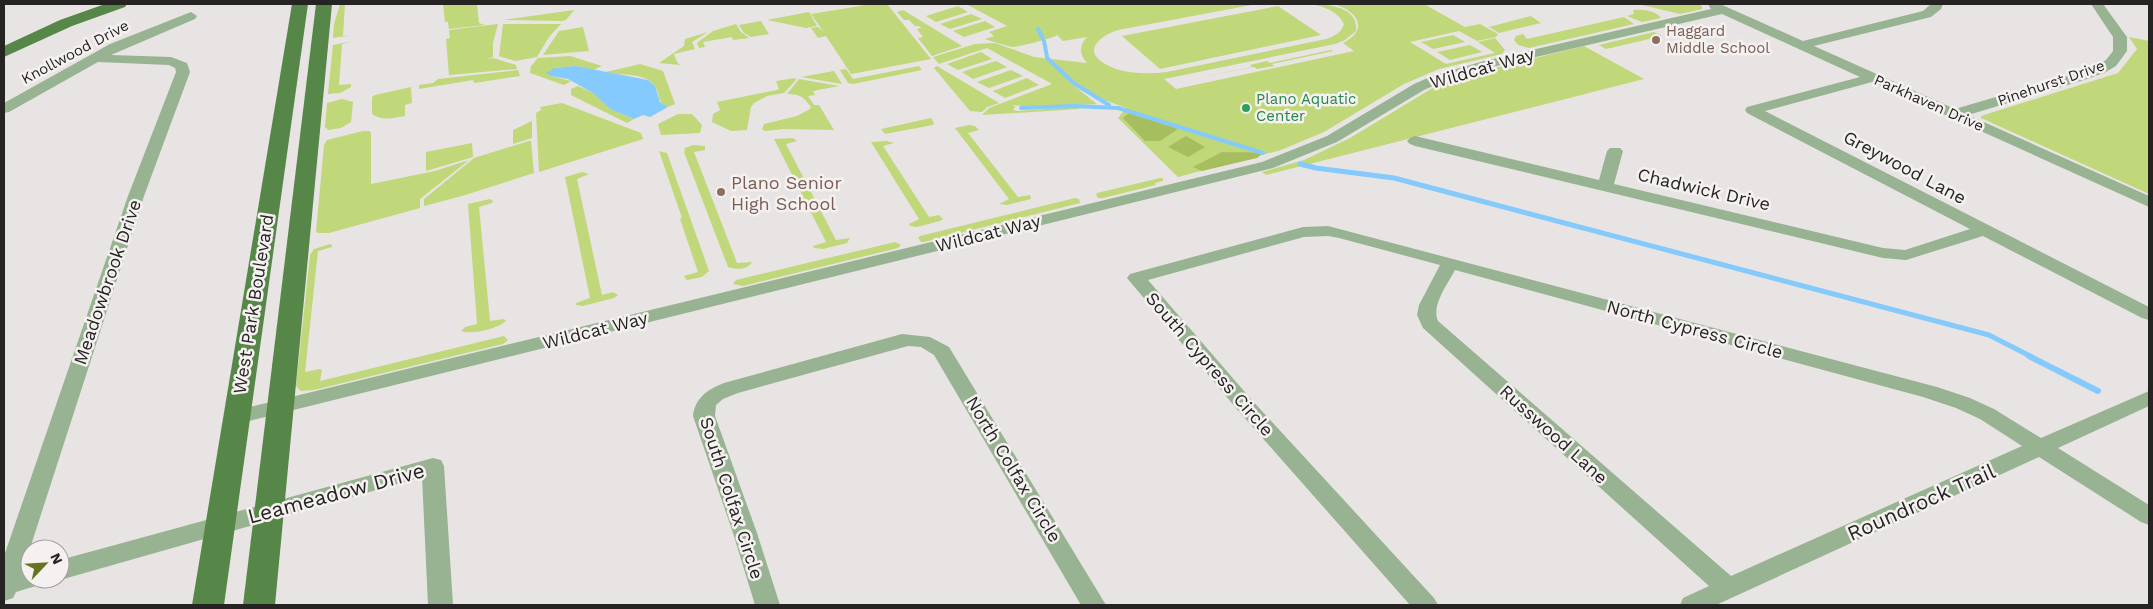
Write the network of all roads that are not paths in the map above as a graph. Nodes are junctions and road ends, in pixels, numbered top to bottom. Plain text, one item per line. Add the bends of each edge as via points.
1 (92, 4) edge
2 (120, 4) edge
3 (300, 4) edge
4 (324, 4) edge
5 (1937, 4) edge
6 (2097, 4) edge
7 (1716, 7) edge
8 (191, 16) dead end
9 (4, 39) edge
10 (1801, 45) junction
11 (4, 52) edge
12 (93, 58) junction
13 (1872, 78) junction
14 (4, 109) edge
15 (1954, 114) junction
16 (1415, 141) dead end
17 (1615, 151) dead end
18 (1605, 186) junction
19 (2149, 202) edge
20 (1983, 230) junction
21 (1340, 233) joint
22 (1450, 262) junction
23 (2149, 314) edge
24 (773, 377) joint
25 (2149, 398) edge
26 (279, 407) junction
27 (237, 417) junction
28 (2040, 448) junction
29 (269, 511) junction
30 (2149, 516) edge
31 (220, 524) junction
32 (70, 567) edge
33 (20, 581) edge
34 (4, 587) edge
35 (1729, 589) junction
36 (208, 605) edge
37 (259, 605) edge
38 (441, 605) edge
39 (767, 605) edge
40 (1094, 605) edge
41 (1425, 605) edge
42 (1692, 605) edge

1 - 9 main road
2 - 11 main road via 66,23
3 - 27 main road, West Park Boulevard
4 - 26 main road, West Park Boulevard
5 - 10 street via 1927,14
6 - 15 street, Pinehurst Drive via 2120,37 2120,51 2111,63 2076,78
7 - 10 street, Parkhaven Drive
7 - 26 street, Wildcat Way via 1437,79 1332,139 1267,165
8 - 12 street, Knollwood Drive
10 - 13 street, Parkhaven Drive
12 - 14 street, Knollwood Drive
12 - 34 street, Meadowbrook Drive via 171,61 182,66 183,72 136,196
13 - 15 street, Parkhaven Drive
13 - 20 street, Greywood Lane via 1752,110
15 - 19 street, Parkhaven Drive
16 - 18 street, Chadwick Drive
17 - 18 street
18 - 20 street, Chadwick Drive via 1883,253 1906,255
20 - 23 street, Greywood Lane
21 - 22 street, North Cypress Circle
21 - 41 street, South Cypress Circle via 1328,230 1303,232 1136,278
22 - 28 street, North Cypress Circle via 1930,392 1986,414
22 - 35 street, Russwood Lane via 1428,305 1426,315 1430,324
24 - 39 street, South Colfax Circle via 721,391 706,402 704,409
24 - 40 street, North Colfax Circle via 902,340 929,336 950,363
25 - 28 street, Roundrock Trail
26 - 27 street, Wildcat Way
26 - 29 main road, West Park Boulevard
27 - 31 main road, West Park Boulevard
28 - 30 street, North Cypress Circle
28 - 35 street, Roundrock Trail
29 - 31 street, Leameadow Drive
29 - 37 main road, West Park Boulevard
29 - 38 street, Leameadow Drive via 433,466
31 - 32 street, Leameadow Drive
31 - 36 main road, West Park Boulevard
33 - 34 street
35 - 42 street, Roundrock Trail

